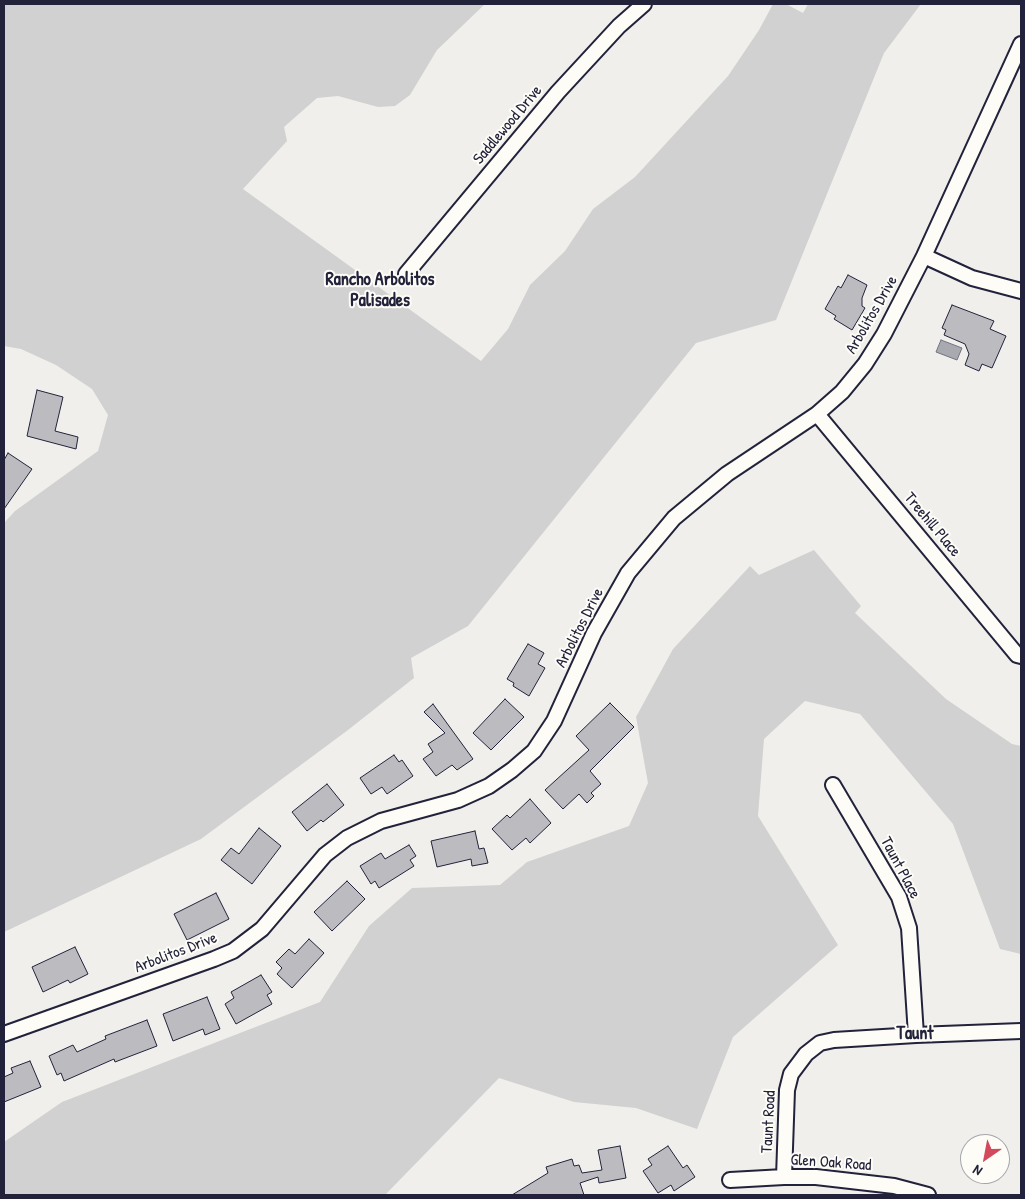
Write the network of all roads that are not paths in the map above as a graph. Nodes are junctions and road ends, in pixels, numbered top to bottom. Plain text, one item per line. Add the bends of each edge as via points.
1 (644, 4) edge
2 (1021, 44) edge
3 (924, 256) junction
4 (406, 274) dead end
5 (1021, 291) edge
6 (817, 414) junction
7 (1021, 656) edge
8 (833, 785) dead end
9 (1021, 1031) edge
10 (4, 1034) edge
11 (916, 1035) junction
12 (784, 1177) junction
13 (730, 1180) dead end
14 (928, 1195) edge

1 - 4 street, Saddlewood Drive via 619,26 558,92
2 - 3 street, Arbolitos Drive
3 - 5 street via 972,278
3 - 6 street, Arbolitos Drive via 865,364 842,392
6 - 7 street, Treehill Place
6 - 10 street, Arbolitos Drive via 727,474 674,518 628,573 594,633 554,721 534,751 512,770 489,786 458,800 381,821 347,838 325,855 262,929 214,960
8 - 11 street, Taunt Place via 899,897 909,928
9 - 11 street, Taunt Road
11 - 12 street, Taunt Road via 834,1040 820,1043 806,1054 791,1074 787,1090
12 - 13 street, Glen Oak Road
12 - 14 street, Glen Oak Road via 816,1177 894,1186

